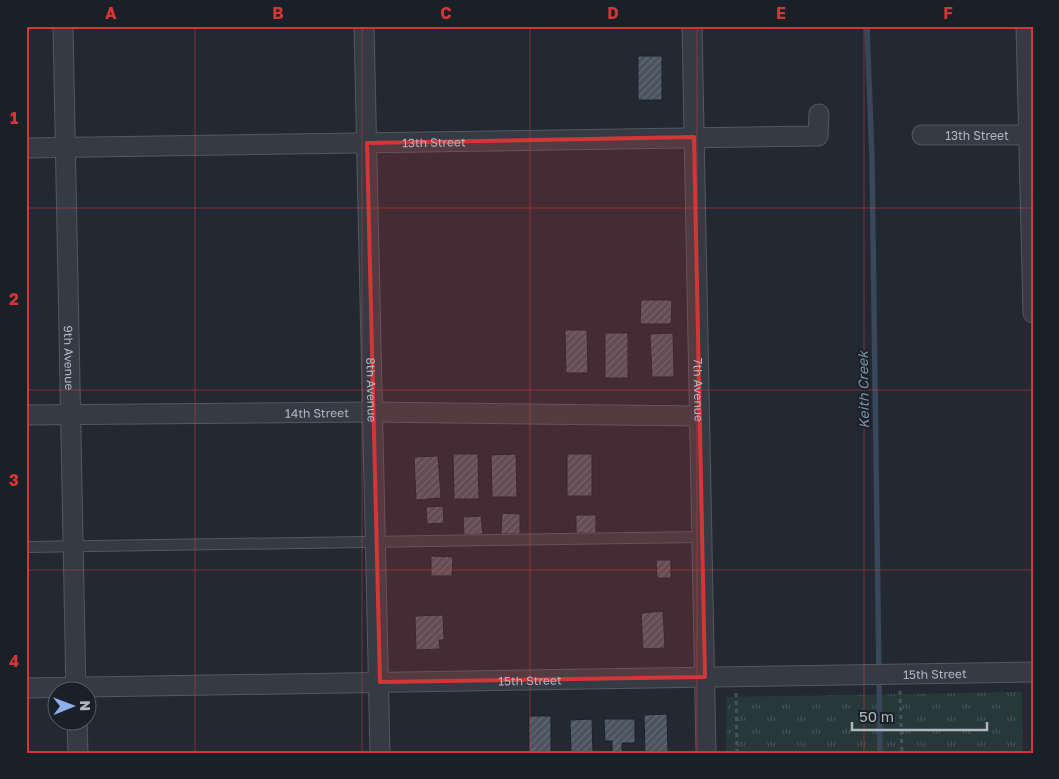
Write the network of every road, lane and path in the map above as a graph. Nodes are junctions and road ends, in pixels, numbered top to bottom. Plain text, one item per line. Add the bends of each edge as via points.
1 (63, 26) edge
2 (364, 26) edge
3 (692, 26) edge
4 (1026, 26) edge
5 (819, 114) dead end
6 (922, 135) dead end
7 (1030, 135) edge
8 (694, 137) junction
9 (367, 143) junction
10 (26, 148) edge
11 (66, 148) junction
12 (1033, 313) edge
13 (372, 412) junction
14 (26, 415) edge
15 (71, 416) junction
16 (699, 416) junction
17 (702, 537) junction
18 (375, 544) junction
19 (26, 547) edge
20 (73, 547) junction
21 (1033, 672) edge
22 (705, 677) junction
23 (76, 682) edge
24 (380, 682) junction
25 (26, 688) edge
26 (48, 689) edge
27 (98, 689) edge
28 (901, 696) dead end
29 (736, 697) dead end
30 (77, 732) edge
31 (78, 753) edge
32 (380, 753) edge
33 (706, 753) edge
34 (737, 753) edge
35 (902, 753) edge

1 - 11 street, 9th Avenue
2 - 9 street, 8th Avenue
3 - 8 street, 7th Avenue
4 - 7 street
5 - 8 street, 13th Street via 818,136
6 - 7 street, 13th Street
7 - 12 street
8 - 9 street, 13th Street
8 - 16 street, 7th Avenue
9 - 11 street, 13th Street
9 - 13 street, 8th Avenue
10 - 11 street, 13th Street
11 - 15 street, 9th Avenue
13 - 15 street, 14th Street
13 - 16 street, 14th Street
13 - 18 street, 8th Avenue
14 - 15 street, 14th Street
15 - 20 street, 9th Avenue
16 - 17 street, 7th Avenue
17 - 18 lane
17 - 22 street, 7th Avenue
18 - 20 lane
18 - 24 street, 8th Avenue
19 - 20 lane
20 - 23 street, 9th Avenue
21 - 22 street, 15th Street
22 - 24 street, 15th Street
22 - 33 street, 7th Avenue
24 - 27 street, 15th Street
24 - 32 street, 8th Avenue
25 - 26 street, 15th Street
28 - 35 path
29 - 34 path
30 - 31 street

